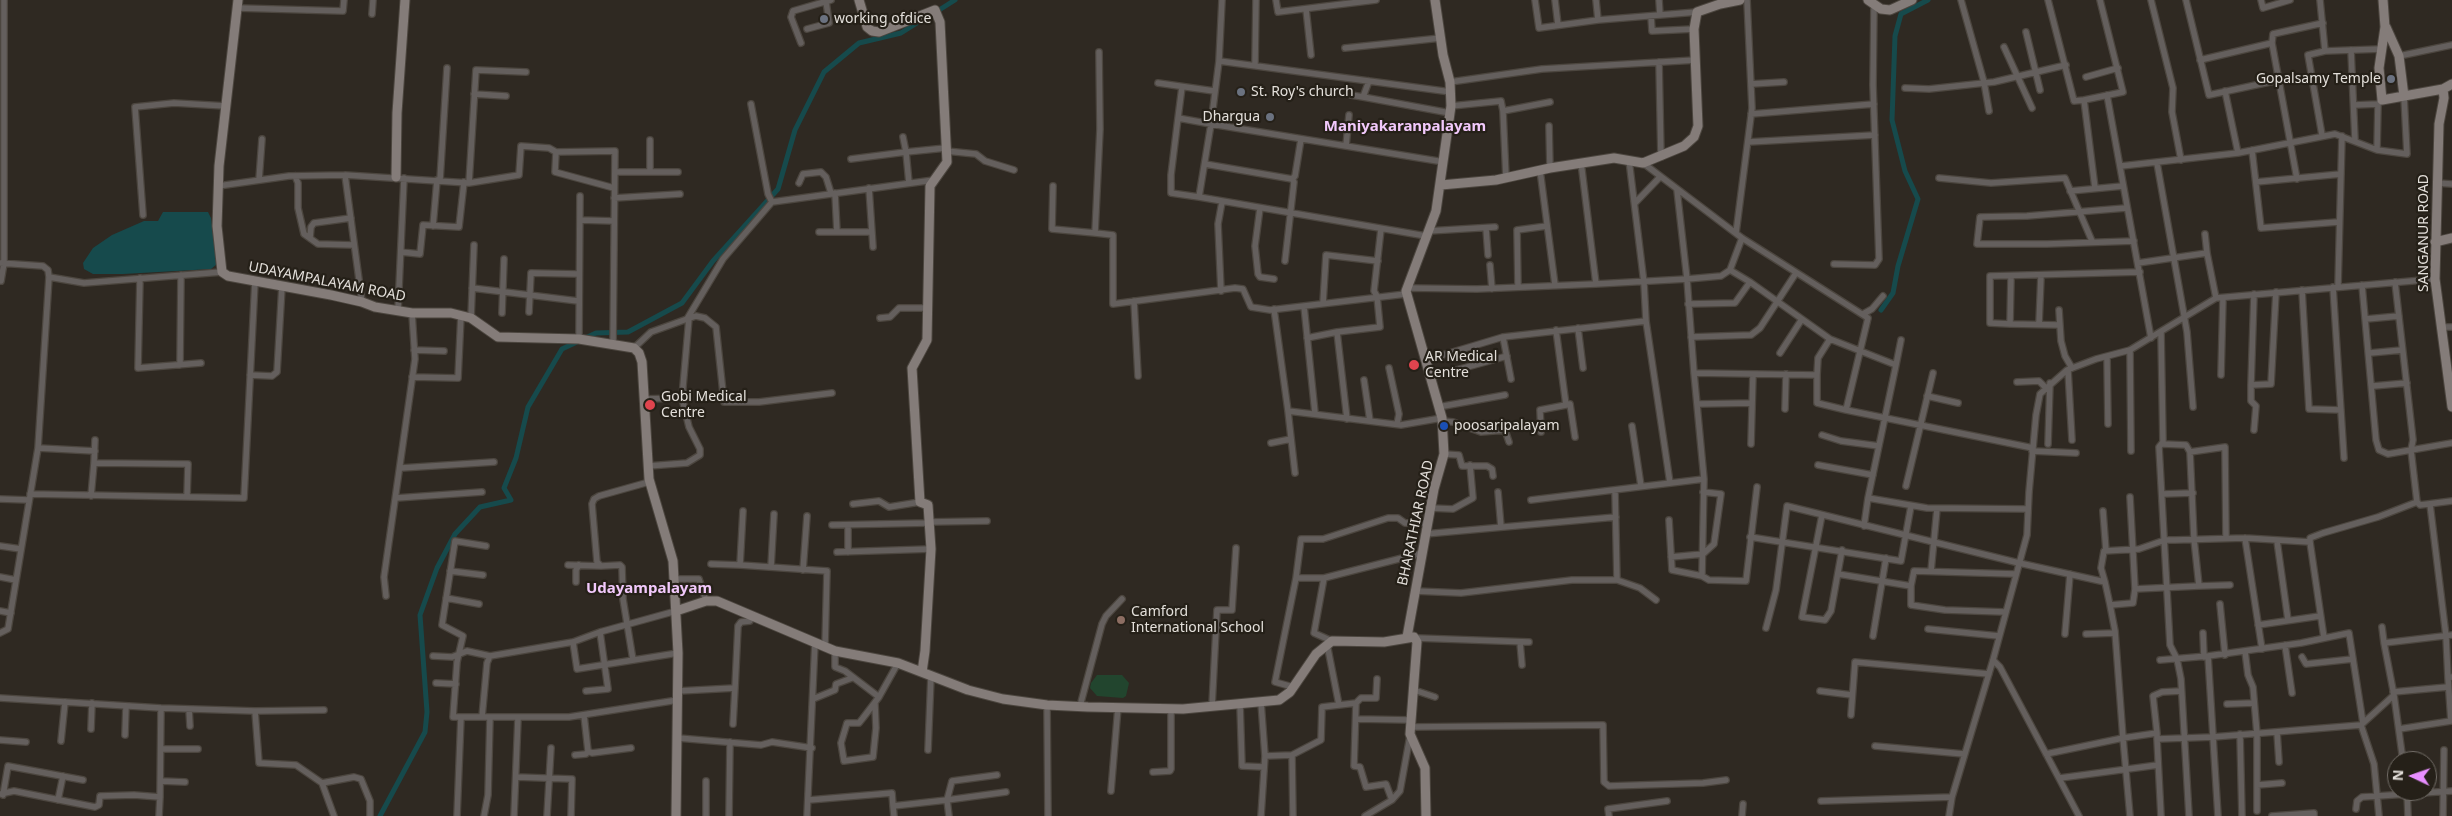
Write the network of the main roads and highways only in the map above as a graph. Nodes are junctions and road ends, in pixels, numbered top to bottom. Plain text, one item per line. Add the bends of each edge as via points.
1 (405, 0) edge
2 (859, 0) edge
3 (1435, 0) edge
4 (1735, 0) edge
5 (1912, 0) edge
6 (2383, 0) edge
7 (1871, 2) edge
8 (238, 4) edge
9 (2385, 27) junction
10 (2452, 84) edge
11 (2443, 89) junction
12 (2404, 96) junction
13 (400, 178) road end
14 (1441, 185) junction
15 (2452, 238) edge
16 (2435, 242) junction
17 (2450, 389) edge
18 (2452, 407) edge
19 (676, 611) junction
20 (1412, 637) junction
21 (926, 674) junction
22 (676, 816) edge
23 (1426, 816) edge

1 - 13 main road via 397,113
2 - 21 main road via 867,27 872,31 879,32 935,10 940,22 947,162 930,186 927,340 912,368 920,502 928,505 931,549
3 - 14 main road via 1451,92
4 - 14 main road via 1697,12 1694,28 1697,132 1684,146 1643,163 1614,158 1506,178
5 - 7 main road via 1890,10 1881,9
6 - 9 main road
8 - 19 main road, UDAYAMPALAYAM ROAD via 218,186 217,226 222,272 228,276 375,307 412,313 451,313 471,318 498,337 579,339 634,348 642,362 649,482 674,561
9 - 12 main road via 2399,56
9 - 12 main road via 2379,68 2380,102
10 - 11 main road
11 - 12 main road
11 - 16 main road, SANGANUR ROAD
14 - 20 main road, BHARATHIAR ROAD via 1436,211 1407,291 1442,420 1444,454 1430,508 1415,591
15 - 16 main road
16 - 17 main road, SANGANUR ROAD via 2435,280
17 - 18 main road, SANGANUR ROAD
19 - 21 main road via 706,601 717,601 825,647 898,663
19 - 22 main road
20 - 21 main road via 1384,642 1329,643 1316,654 1293,687 1279,700 1240,704 1171,708 1047,705 968,690
20 - 23 main road, BHARATHIAR ROAD via 1414,690 1411,727 1425,768

